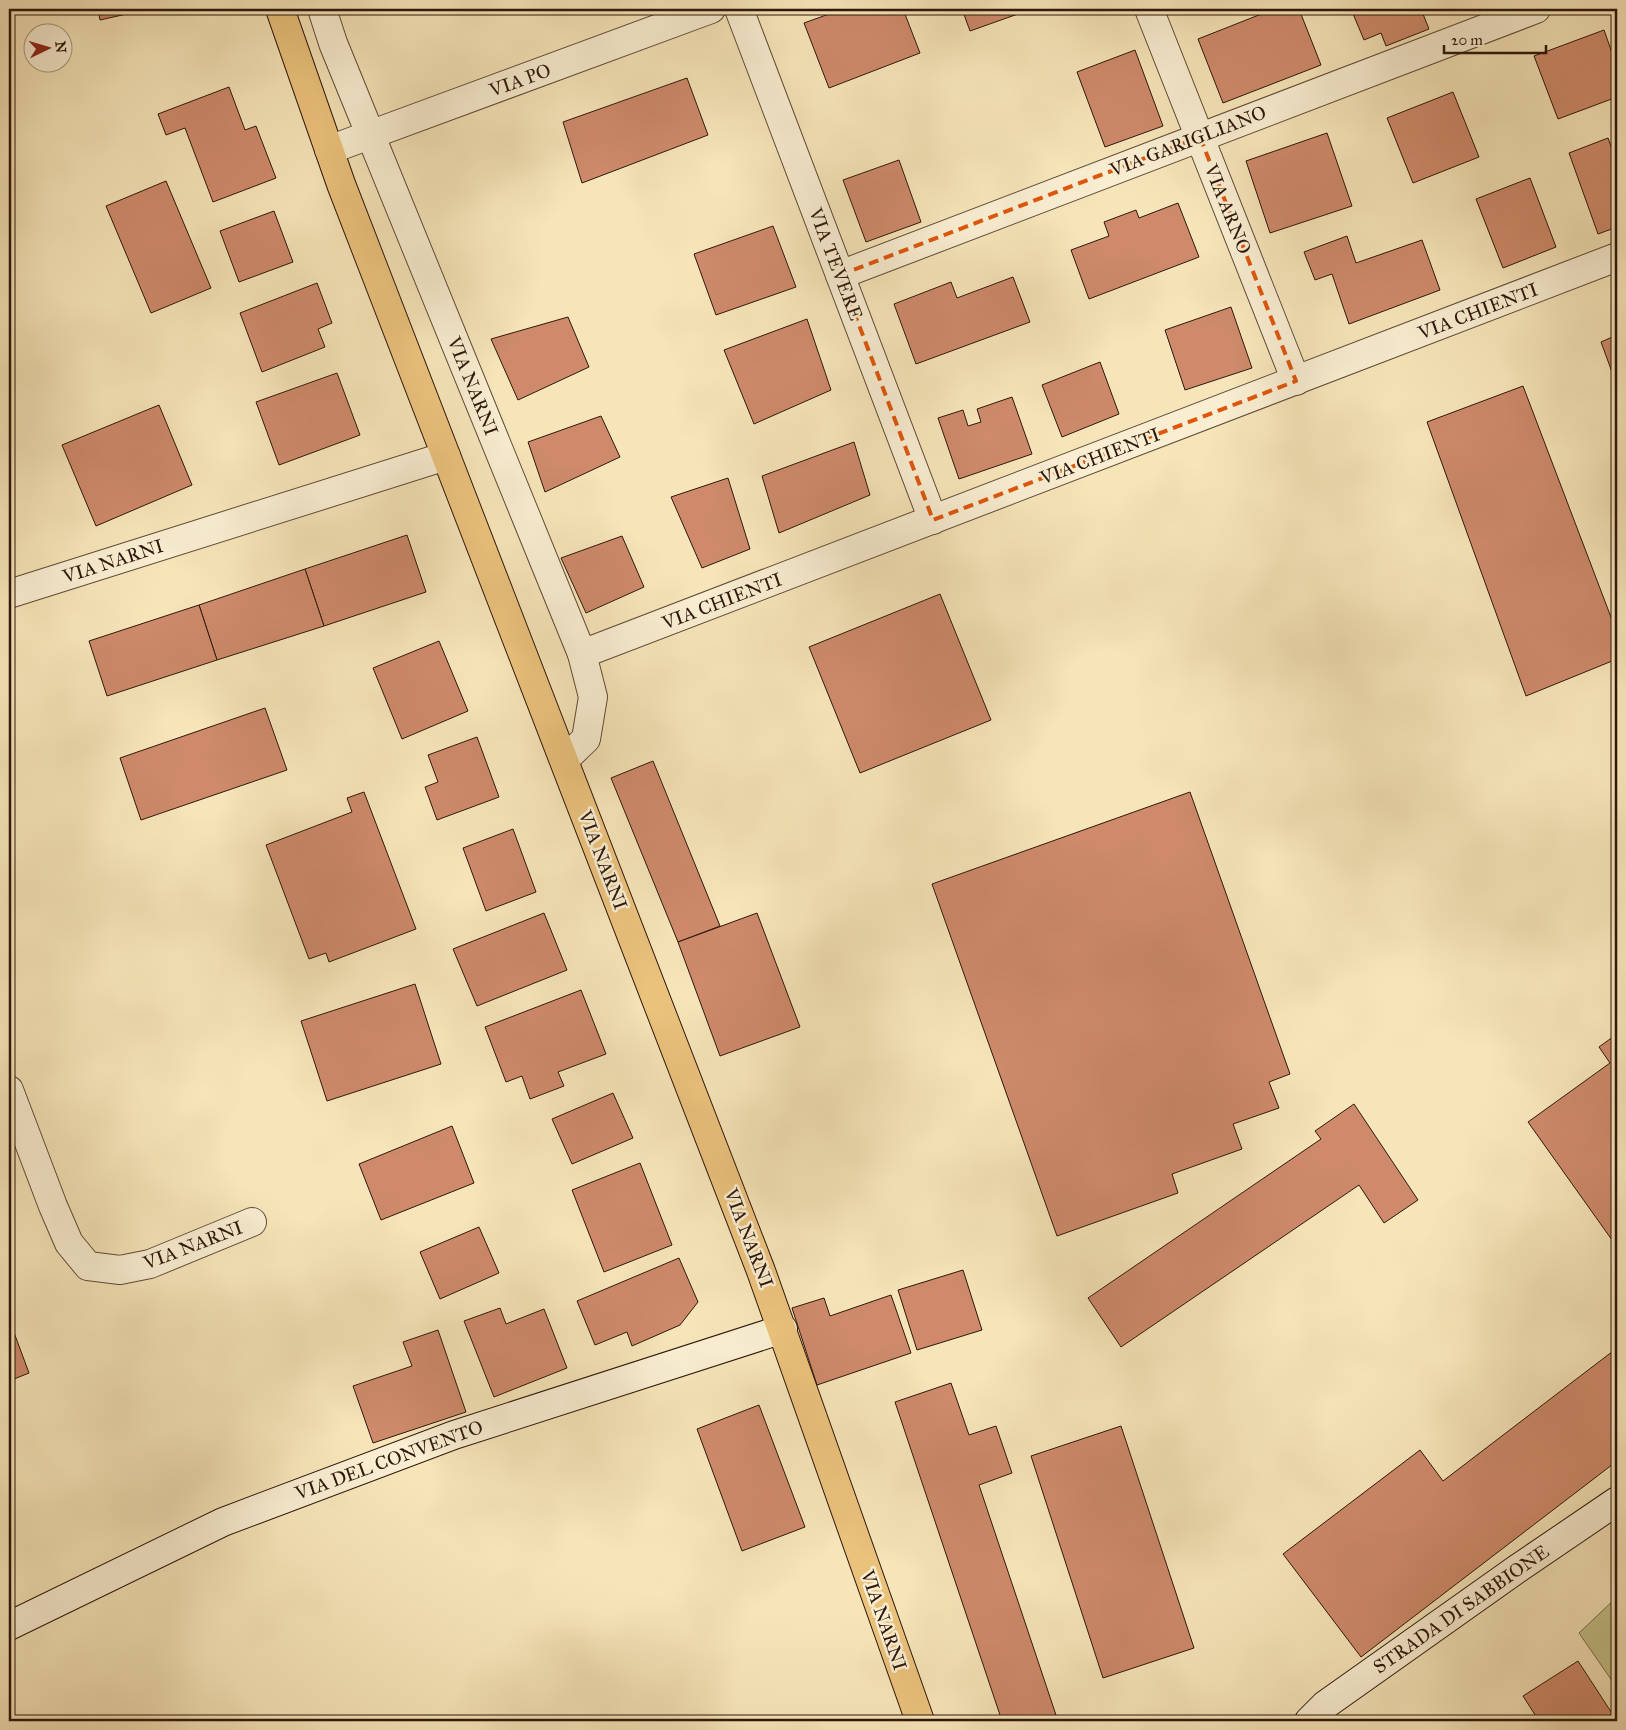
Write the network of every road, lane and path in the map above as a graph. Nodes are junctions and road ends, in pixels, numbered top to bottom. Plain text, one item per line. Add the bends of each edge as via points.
1 (280, 9) edge
2 (322, 9) edge
3 (711, 9) edge
4 (739, 9) edge
5 (1149, 9) edge
6 (1536, 9) edge
7 (371, 135) junction
8 (1200, 137) junction
9 (329, 150) junction
10 (1617, 257) edge
11 (840, 275) junction
12 (1296, 381) junction
13 (446, 456) junction
14 (933, 520) junction
15 (9, 594) edge
16 (582, 654) junction
17 (564, 760) junction
18 (9, 1090) edge
19 (252, 1222) dead end
20 (783, 1329) junction
21 (1617, 1501) edge
22 (9, 1626) edge
23 (920, 1721) edge
24 (1308, 1721) edge

1 - 9 main road, VIA NARNI
2 - 7 street, VIA NARNI
3 - 7 street, VIA PO
4 - 11 street, VIA TEVERE
5 - 8 street, VIA ARNO
6 - 8 street, VIA GARIGLIANO
7 - 9 street, VIA PO
7 - 16 street, VIA NARNI
8 - 11 street, VIA GARIGLIANO
8 - 12 street, VIA ARNO
9 - 13 main road, VIA NARNI
10 - 12 street, VIA CHIENTI
11 - 14 street, VIA TEVERE
12 - 14 street, VIA CHIENTI
13 - 15 street, VIA NARNI
13 - 17 main road, VIA NARNI
14 - 16 street, VIA CHIENTI
16 - 17 street, VIA NARNI via 593,696 586,739
17 - 20 main road, VIA NARNI
18 - 19 street, VIA NARNI via 69,1242 88,1266 120,1270 150,1264
20 - 22 street, VIA DEL CONVENTO via 454,1435 223,1522
20 - 23 main road, VIA NARNI
21 - 24 street, STRADA DI SABBIONE via 1493,1586

